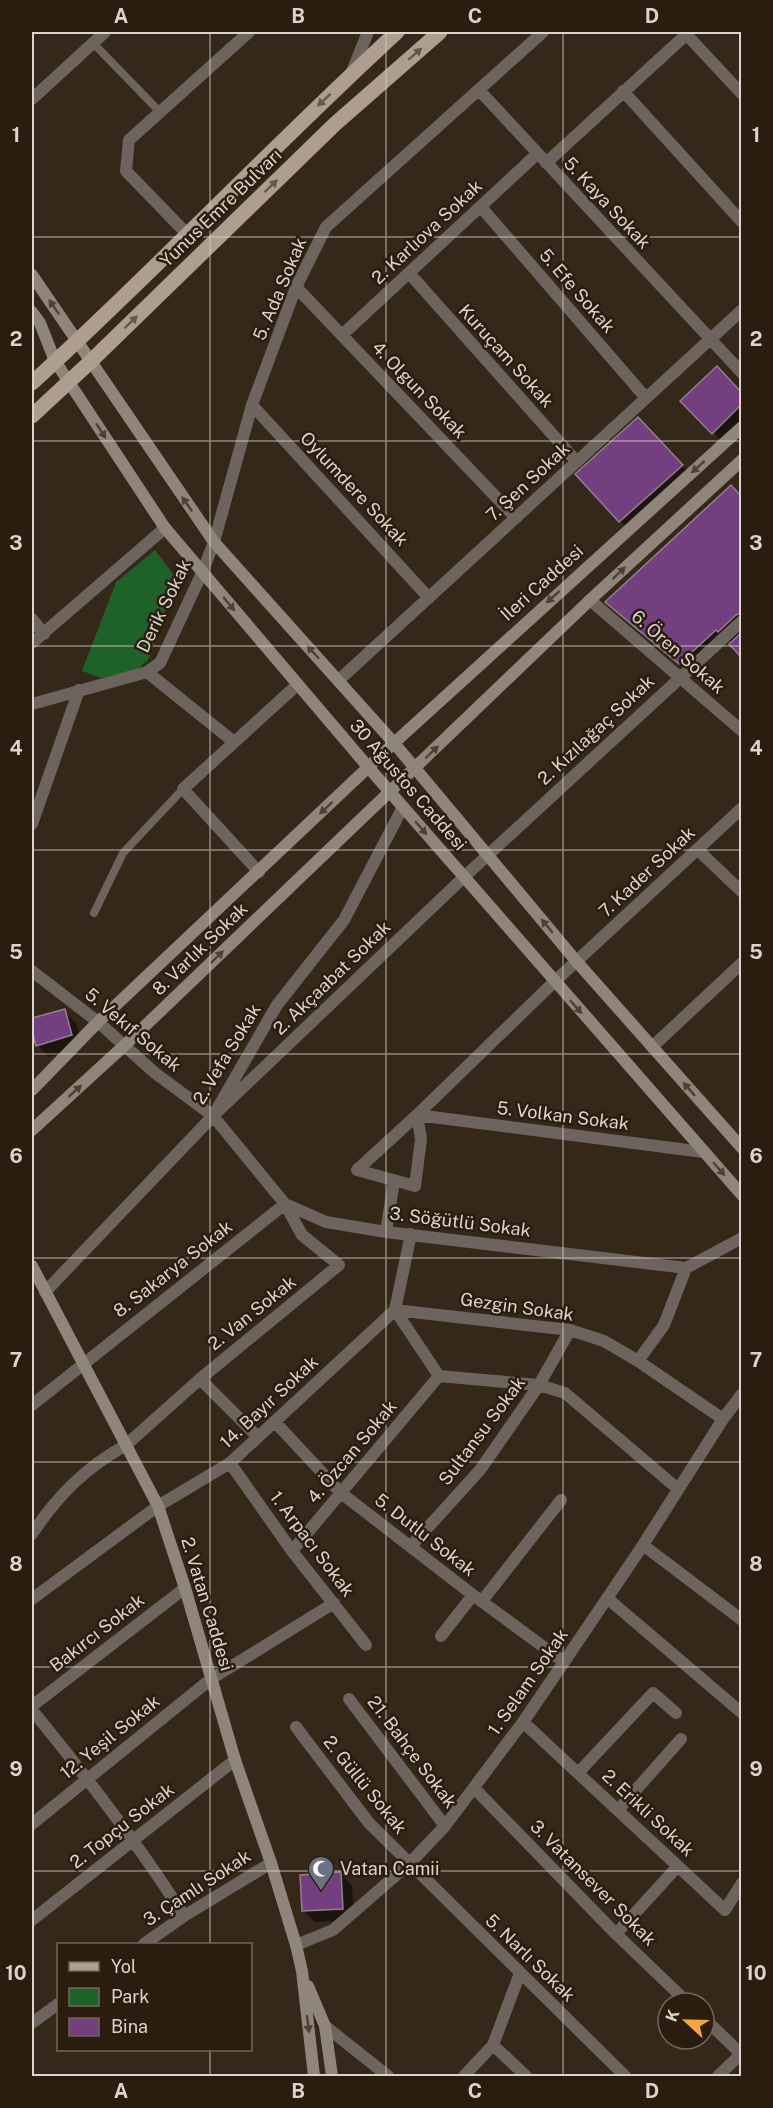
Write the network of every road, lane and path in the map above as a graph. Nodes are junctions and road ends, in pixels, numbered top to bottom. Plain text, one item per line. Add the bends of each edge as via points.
1 (105, 32) edge
2 (249, 32) edge
3 (368, 32) edge
4 (398, 32) edge
5 (440, 32) edge
6 (543, 32) edge
7 (688, 33) edge
8 (93, 43) junction
9 (350, 75) junction
10 (479, 90) junction
11 (623, 91) junction
12 (741, 94) edge
13 (32, 99) edge
14 (160, 112) junction
15 (542, 159) junction
16 (481, 207) junction
17 (741, 222) edge
18 (188, 235) junction
19 (409, 273) junction
20 (32, 275) edge
21 (296, 287) junction
22 (741, 310) edge
23 (32, 312) edge
24 (342, 335) junction
25 (77, 339) junction
26 (710, 339) junction
27 (55, 361) junction
28 (89, 363) junction
29 (741, 373) edge
30 (32, 382) edge
31 (69, 382) junction
32 (646, 398) junction
33 (252, 405) junction
34 (32, 416) edge
35 (741, 427) edge
36 (741, 460) edge
37 (577, 462) junction
38 (516, 518) junction
39 (165, 528) junction
40 (214, 542) junction
41 (202, 573) junction
42 (429, 598) junction
43 (590, 600) junction
44 (32, 619) edge
45 (741, 621) edge
46 (44, 634) junction
47 (32, 643) edge
48 (147, 672) junction
49 (681, 677) junction
50 (339, 680) junction
51 (297, 685) junction
52 (79, 690) junction
53 (32, 704) edge
54 (741, 731) edge
55 (234, 742) junction
56 (394, 743) junction
57 (369, 768) junction
58 (416, 768) junction
59 (183, 789) junction
60 (390, 792) junction
61 (403, 807) junction
62 (741, 808) edge
63 (32, 824) edge
64 (698, 850) junction
65 (488, 855) junction
66 (476, 866) joint
67 (258, 872) junction
68 (463, 878) junction
69 (741, 892) edge
70 (94, 913) dead end
71 (577, 962) junction
72 (741, 963) edge
73 (32, 971) edge
74 (554, 981) junction
75 (98, 1022) junction
76 (125, 1045) junction
77 (652, 1047) junction
78 (32, 1090) edge
79 (417, 1115) junction
80 (213, 1116) junction
81 (32, 1130) edge
82 (741, 1148) edge
83 (704, 1152) junction
84 (394, 1181) junction
85 (741, 1195) edge
86 (285, 1204) junction
87 (386, 1232) junction
88 (411, 1234) junction
89 (741, 1238) edge
90 (32, 1266) edge
91 (686, 1268) junction
92 (45, 1293) junction
93 (395, 1310) junction
94 (570, 1330) junction
95 (638, 1361) junction
96 (83, 1362) junction
97 (439, 1376) junction
98 (200, 1379) junction
99 (539, 1385) junction
100 (741, 1394) edge
101 (32, 1405) edge
102 (723, 1419) junction
103 (275, 1422) junction
104 (258, 1437) junction
105 (126, 1444) junction
106 (230, 1463) junction
107 (678, 1489) junction
108 (341, 1493) junction
109 (561, 1500) dead end
110 (158, 1506) junction
111 (32, 1534) edge
112 (643, 1545) junction
113 (411, 1546) junction
114 (292, 1551) junction
115 (185, 1588) junction
116 (477, 1598) junction
117 (607, 1598) junction
118 (32, 1599) edge
119 (334, 1603) junction
120 (741, 1620) edge
121 (441, 1636) dead end
122 (366, 1645) dead end
123 (564, 1662) junction
124 (211, 1679) junction
125 (349, 1699) dead end
126 (32, 1708) edge
127 (676, 1713) dead end
128 (741, 1713) edge
129 (523, 1722) junction
130 (296, 1727) dead end
131 (681, 1739) dead end
132 (235, 1760) junction
133 (578, 1773) junction
134 (87, 1778) junction
135 (474, 1788) junction
136 (618, 1810) junction
137 (32, 1824) edge
138 (445, 1826) junction
139 (134, 1841) junction
140 (271, 1863) junction
141 (409, 1864) junction
142 (678, 1866) junction
143 (741, 1883) edge
144 (184, 1916) junction
145 (32, 1920) edge
146 (616, 1934) junction
147 (145, 1943) edge
148 (296, 1945) junction
149 (302, 1971) junction
150 (520, 1973) junction
151 (675, 1991) edge
152 (57, 2005) edge
153 (32, 2007) edge
154 (36, 2020) edge
155 (325, 2026) junction
156 (716, 2030) edge
157 (493, 2044) junction
158 (741, 2054) edge
159 (314, 2076) edge
160 (332, 2076) edge
161 (388, 2076) edge
162 (464, 2076) edge
163 (526, 2076) edge
164 (625, 2076) edge
165 (719, 2076) edge

1 - 8 street
2 - 14 street
3 - 9 street
4 - 9 main road, Yunus Emre Bulvarı
28 -> 5 main road, Yunus Emre Bulvarı via 335,124
6 - 10 street, 5. Ada Sokak
7 - 11 street, 2. Karlıova Sokak
7 - 12 street
8 - 13 street
8 - 14 lane
9 -> 18 main road, Yunus Emre Bulvarı
10 - 15 street, 5. Kaya Sokak
10 - 21 street, 5. Ada Sokak via 326,227
11 - 15 street, 2. Karlıova Sokak
11 - 17 street
14 - 18 street via 129,140 126,171
15 - 16 street, 2. Karlıova Sokak
15 - 26 street, 5. Kaya Sokak
16 - 19 street, 2. Karlıova Sokak
16 - 32 street, 5. Efe Sokak
18 - 25 main road, Yunus Emre Bulvarı
19 - 24 street, 2. Karlıova Sokak
19 - 37 street, Kuruçam Sokak
25 -> 20 main road, 30 Ağustos Caddesi
21 - 24 street, 4. Olgun Sokak
21 - 33 street, 5. Ada Sokak
22 - 26 street, 7. Şen Sokak
23 - 27 main road, 30 Ağustos Caddesi
24 - 38 street, 4. Olgun Sokak
25 - 27 main road, Yunus Emre Bulvarı
25 - 28 main road, 30 Ağustos Caddesi
26 - 29 street, 5. Kaya Sokak
26 - 32 street, 7. Şen Sokak
27 - 30 main road, Yunus Emre Bulvarı
27 - 31 main road, 30 Ağustos Caddesi
28 - 31 main road, Yunus Emre Bulvarı
40 -> 28 main road, 30 Ağustos Caddesi
31 - 34 main road, Yunus Emre Bulvarı
31 -> 39 main road, 30 Ağustos Caddesi
32 - 37 street, 7. Şen Sokak
33 - 40 street, 5. Ada Sokak
33 - 42 street, Oylumdere Sokak
35 -> 56 main road, İleri Caddesi
43 -> 36 main road
37 - 38 street, 7. Şen Sokak
38 - 42 street, 7. Şen Sokak
39 - 41 main road, 30 Ağustos Caddesi
39 - 46 street
40 - 41 street, Derik Sokak
50 -> 40 main road, 30 Ağustos Caddesi
41 - 48 street, Derik Sokak via 160,663
41 -> 51 main road, 30 Ağustos Caddesi
42 - 50 street, 7. Şen Sokak
43 - 49 street, 6. Ören Sokak
58 -> 43 main road
44 - 46 street
45 - 49 street, 2. Kızılağaç Sokak
46 - 47 street
48 - 52 street, Derik Sokak
48 - 55 street
49 - 54 street, 6. Ören Sokak
49 - 65 street, 2. Kızılağaç Sokak
50 - 56 main road, 30 Ağustos Caddesi
51 - 55 street
51 - 57 main road, 30 Ağustos Caddesi
52 - 53 street, Derik Sokak
52 - 63 street
55 - 59 street
56 - 57 main road, İleri Caddesi
56 - 58 main road, 30 Ağustos Caddesi
57 - 60 main road, 30 Ağustos Caddesi
57 -> 67 main road, 8. Varlık Sokak
58 - 60 main road
58 - 65 main road, 30 Ağustos Caddesi
59 - 67 street
59 - 70 lane via 123,853
60 - 61 main road, 30 Ağustos Caddesi
76 -> 60 main road, 8. Varlık Sokak
61 -> 68 main road, 30 Ağustos Caddesi
61 - 80 street, 2. Vefa Sokak via 344,920 277,1005
62 - 64 street, 7. Kader Sokak
64 - 69 street
64 - 71 street, 7. Kader Sokak
65 - 66 street, 2. Kızılağaç Sokak
71 -> 65 main road, 30 Ağustos Caddesi
66 - 68 street, 2. Akçaabat Sokak
67 - 75 main road, 8. Varlık Sokak
68 - 74 main road, 30 Ağustos Caddesi
68 - 80 street, 2. Akçaabat Sokak
71 - 74 street
71 - 77 main road, 30 Ağustos Caddesi
72 - 77 street
73 - 75 street, 5. Vekıf Sokak
74 - 79 street
74 -> 83 main road, 30 Ağustos Caddesi
75 - 76 street, 5. Vekıf Sokak
75 - 78 main road, 8. Varlık Sokak
76 - 80 street, 5. Vekıf Sokak via 154,1073
81 -> 76 main road, 8. Varlık Sokak
82 -> 77 main road, 30 Ağustos Caddesi
79 - 83 street, 5. Volkan Sokak
79 - 84 street via 421,1139 415,1186
79 - 84 street via 357,1170
80 - 86 street, 3. Söğütlü Sokak
80 - 92 street, 2. Vefa Sokak
83 -> 85 main road, 30 Ağustos Caddesi
84 - 87 street
86 - 87 street, 3. Söğütlü Sokak via 326,1222
86 - 96 street, 8. Sakarya Sokak
86 - 98 street, 2. Van Sokak via 302,1236 339,1265
87 - 88 street, 3. Söğütlü Sokak
88 - 91 street, 3. Söğütlü Sokak
88 - 93 street
89 - 91 street
90 - 92 main road, 2. Vatan Caddesi
91 - 95 street via 664,1325
92 - 96 main road, 2. Vatan Caddesi
93 - 94 street, Gezgin Sokak
93 - 97 street
93 - 103 street, 14. Bayır Sokak
94 - 95 street, Gezgin Sokak via 604,1341
94 - 99 street, Sultansu Sokak
95 - 102 street, Gezgin Sokak
96 - 101 street, 8. Sakarya Sokak
96 - 105 main road, 2. Vatan Caddesi
97 - 99 street
97 - 108 street, 4. Özcan Sokak
98 - 104 street
98 - 105 street, 2. Van Sokak
99 - 107 street via 565,1393
99 - 113 street, Sultansu Sokak via 480,1470
100 - 102 street, 1. Selam Sokak
102 - 107 street, 1. Selam Sokak
103 - 104 street, 14. Bayır Sokak
103 - 108 street, 5. Dutlu Sokak
104 - 106 street, 14. Bayır Sokak
105 - 110 main road, 2. Vatan Caddesi
105 - 111 street, 2. Van Sokak via 67,1488
106 - 110 street, 14. Bayır Sokak
106 - 114 street, 1. Arpacı Sokak
107 - 112 street, 1. Selam Sokak
108 - 113 street, 5. Dutlu Sokak
108 - 114 street, 4. Özcan Sokak
109 - 116 street
110 - 115 main road, 2. Vatan Caddesi
110 - 118 street, 14. Bayır Sokak
112 - 117 street, 1. Selam Sokak
112 - 120 street
113 - 116 street, 5. Dutlu Sokak
114 - 119 street, 1. Arpacı Sokak
115 - 124 main road, 2. Vatan Caddesi
115 - 126 street, Bakırcı Sokak
116 - 121 street
116 - 123 street, 5. Dutlu Sokak
117 - 123 street, 1. Selam Sokak
117 - 128 street
119 - 122 street, 1. Arpacı Sokak
119 - 124 street, 12. Yeşil Sokak
123 - 129 street, 1. Selam Sokak
124 - 132 main road, 2. Vatan Caddesi
124 - 134 street, 12. Yeşil Sokak
125 - 138 street, 21. Bahçe Sokak
126 - 134 street
127 - 133 street via 653,1694
129 - 133 street, 2. Erikli Sokak
129 - 135 street, 1. Selam Sokak
130 - 141 street, 2. Güllü Sokak via 369,1824
131 - 136 street
132 - 139 street, 2. Topçu Sokak
132 - 140 main road, 2. Vatan Caddesi
133 - 136 street, 2. Erikli Sokak
134 - 137 street, 12. Yeşil Sokak
134 - 139 street
135 - 138 street, 1. Selam Sokak
135 - 146 street, 3. Vatansever Sokak
136 - 142 street, 2. Erikli Sokak
138 - 141 street, 1. Selam Sokak
139 - 144 street
139 - 145 street, 2. Topçu Sokak
140 - 144 street, 3. Çamlı Sokak
140 - 148 main road, 2. Vatan Caddesi
141 - 148 street, 1. Selam Sokak via 333,1930
141 - 150 street, 5. Narlı Sokak
142 - 143 street, 2. Erikli Sokak via 725,1910
142 - 146 street
144 - 147 street, 3. Çamlı Sokak
146 - 151 street, 3. Vatansever Sokak
148 - 149 main road, 2. Vatan Caddesi
149 - 155 main road, 2. Vatan Caddesi
149 -> 159 main road, 2. Vatan Caddesi
150 - 157 street
150 - 164 street, 5. Narlı Sokak
152 - 154 street
153 - 154 street
155 - 160 main road, 2. Vatan Caddesi
155 - 161 street
156 - 158 street
157 - 162 street
157 - 163 street
158 - 165 street

